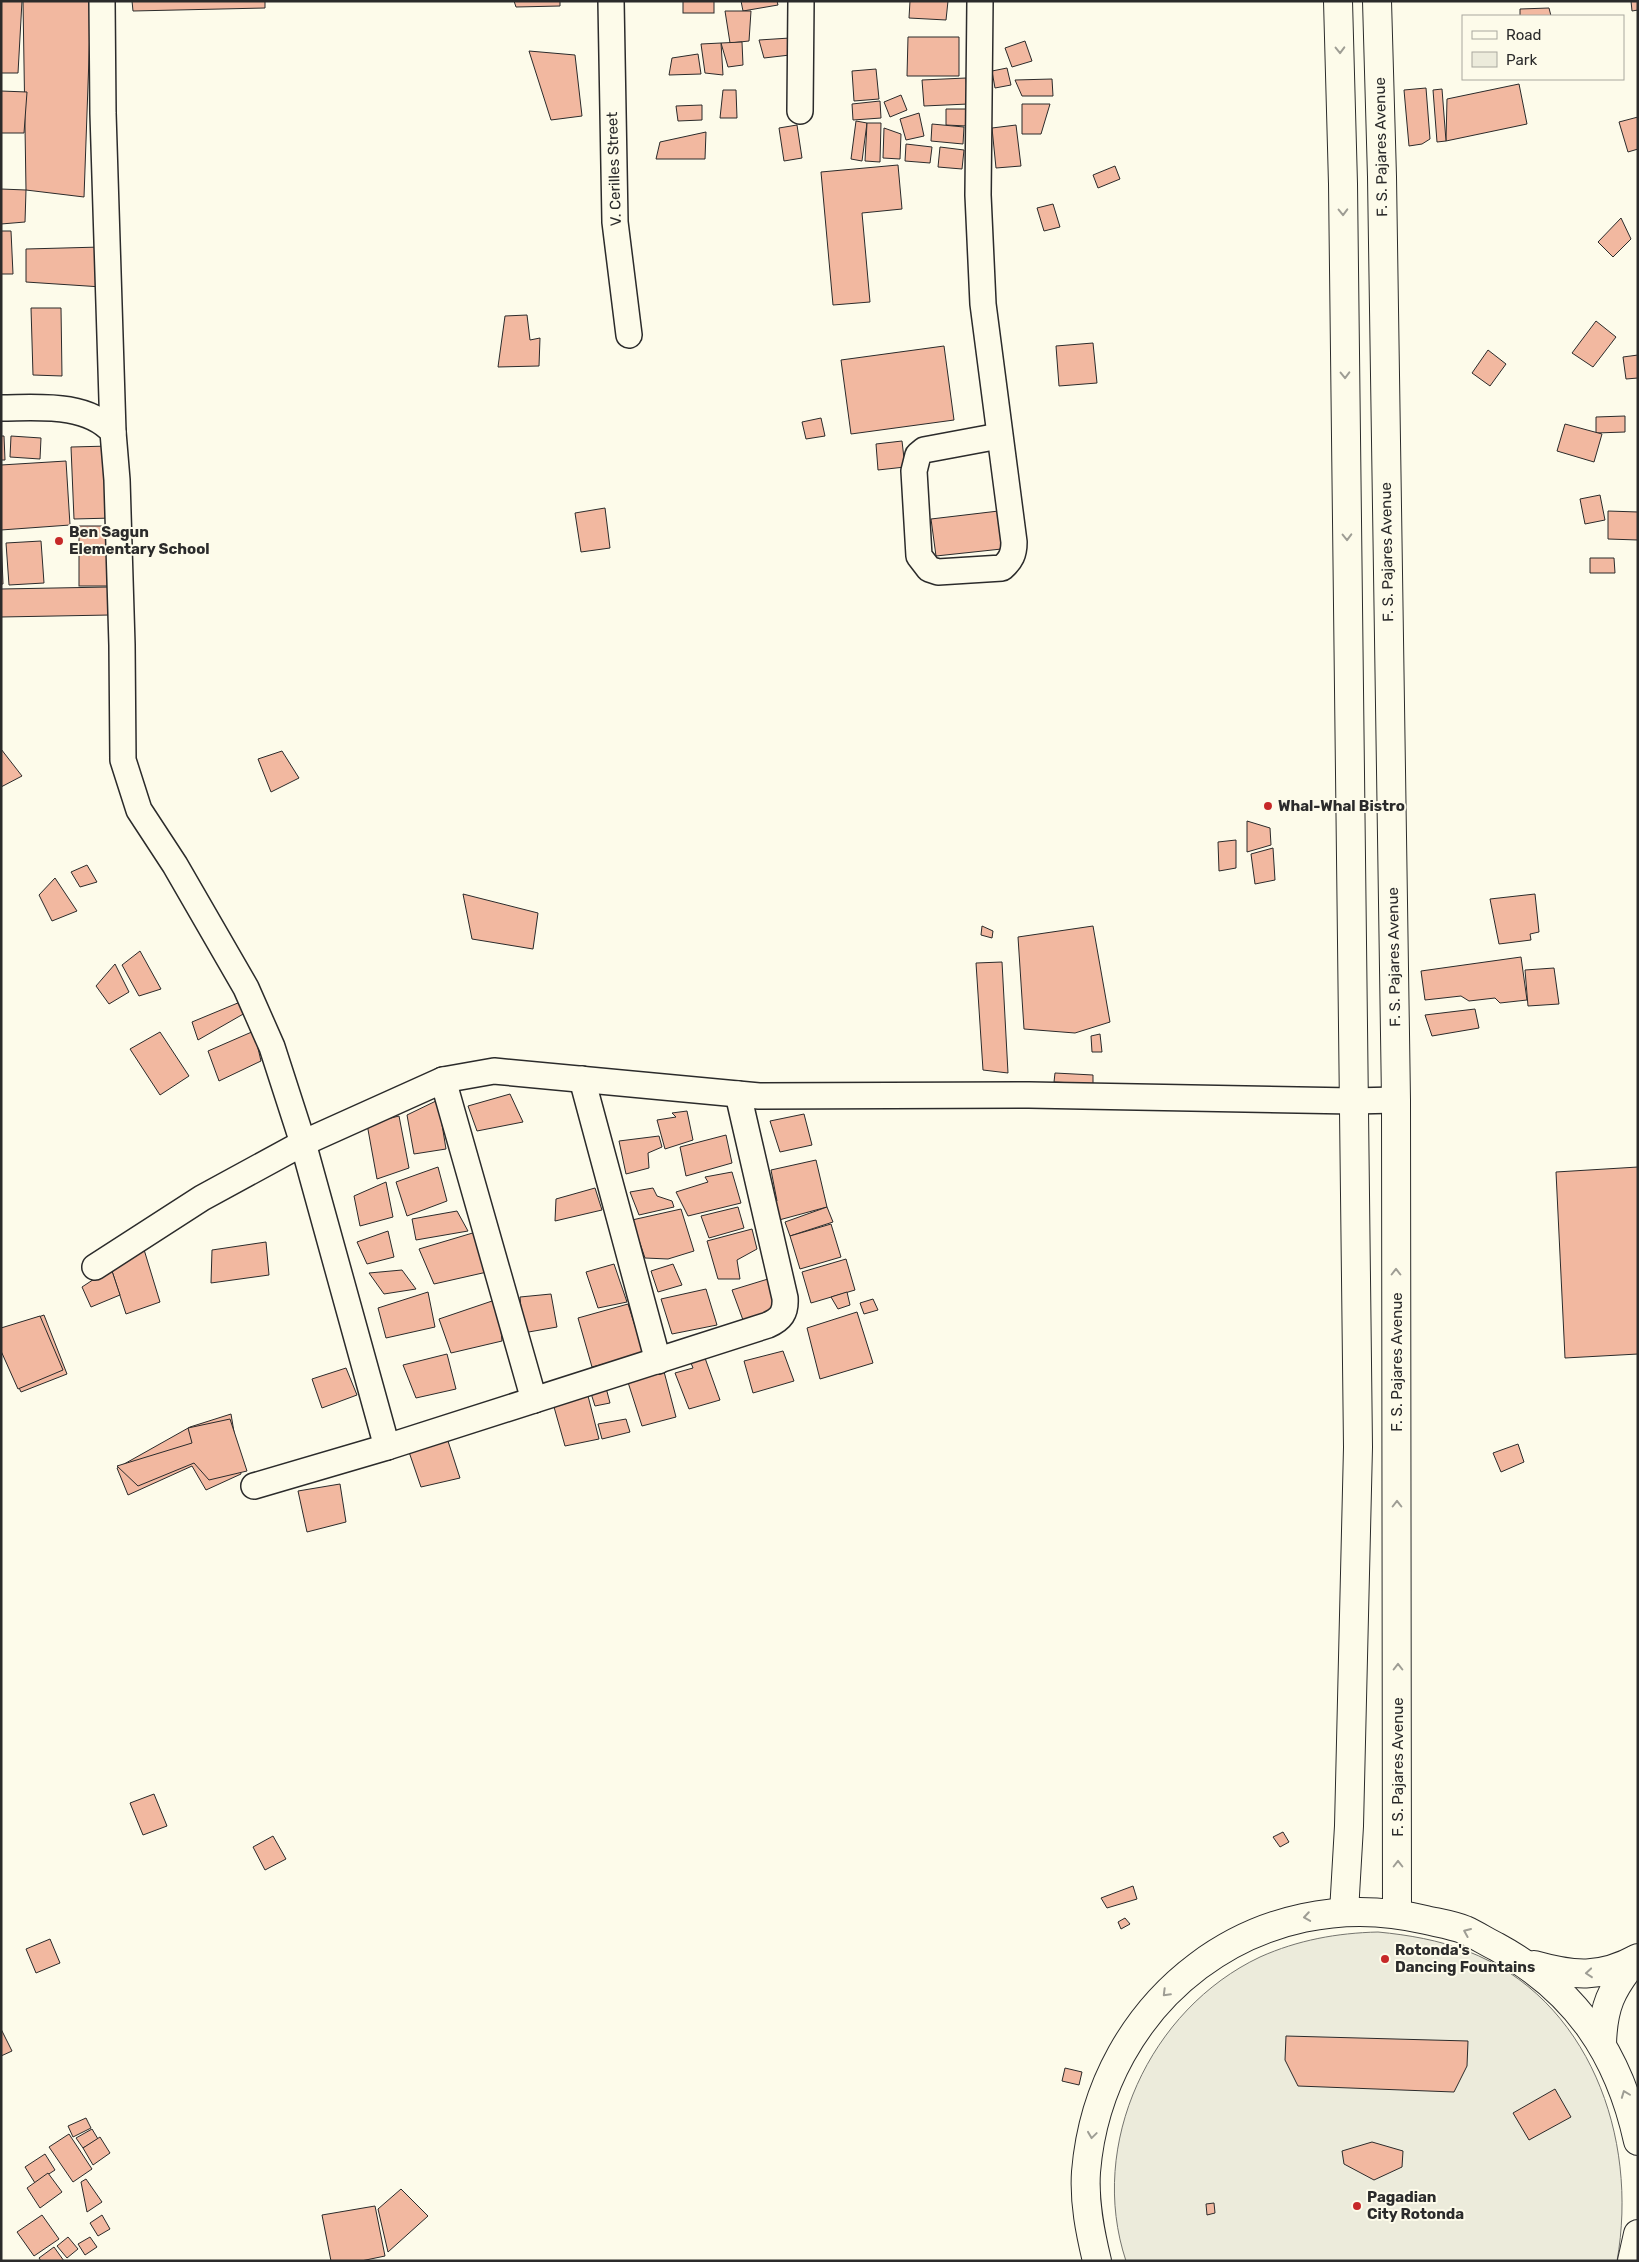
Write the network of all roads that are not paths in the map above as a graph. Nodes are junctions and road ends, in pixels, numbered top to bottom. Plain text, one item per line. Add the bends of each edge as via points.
1 (102, 1) edge
2 (610, 1) edge
3 (801, 1) edge
4 (980, 1) edge
5 (1338, 1) edge
6 (1376, 1) edge
7 (800, 111) dead end
8 (629, 335) dead end
9 (1, 408) edge
10 (112, 432) junction
11 (999, 436) junction
12 (1392, 856) junction
13 (1351, 857) junction
14 (582, 1079) junction
15 (443, 1080) junction
16 (738, 1094) junction
17 (1396, 1100) junction
18 (1353, 1101) junction
19 (303, 1143) junction
20 (95, 1267) dead end
21 (658, 1361) junction
22 (534, 1400) junction
23 (387, 1447) junction
24 (254, 1486) dead end
25 (1344, 1912) junction
26 (1397, 1913) junction
27 (1636, 1959) edge
28 (1525, 1962) junction
29 (1602, 2044) junction
30 (1638, 2141) edge
31 (1638, 2234) edge
32 (1097, 2261) edge
33 (1632, 2261) edge

1 - 10 street
2 - 8 street, V. Cerilles Street via 615,222
3 - 7 street
4 - 11 street via 978,195 983,304
5 -> 13 main road
6 - 12 main road, F. S. Pajares Avenue
9 - 10 street via 77,411 99,420
10 - 19 street via 118,519 124,760 140,810 246,988 272,1047
11 - 11 street via 924,450 918,455 914,471 919,556 929,569 938,572 1002,568 1014,553
12 - 13 main road
12 - 17 main road, F. S. Pajares Avenue
13 - 18 main road
14 - 15 street via 494,1071
14 - 16 street
14 - 21 street
15 - 19 street
15 - 22 street
16 - 18 street
16 - 21 street via 786,1310 778,1320 768,1325
17 - 18 street
26 -> 17 main road, F. S. Pajares Avenue
18 - 25 main road via 1358,1447 1350,1826
19 - 20 street via 202,1198
19 - 23 street
21 - 22 street
22 - 23 street
23 - 24 street
25 - 26 main road
25 -> 32 main road via 1294,1920 1247,1936 1203,1961 1165,1994 1133,2032 1109,2076 1093,2123 1086,2173 1088,2223
28 -> 26 main road via 1464,1930
27 -> 28 main road via 1612,1970 1589,1974 1566,1974
27 - 29 main road via 1608,2000
28 - 29 main road via 1554,1986
30 -> 29 main road via 1628,2102
31 - 33 main road

